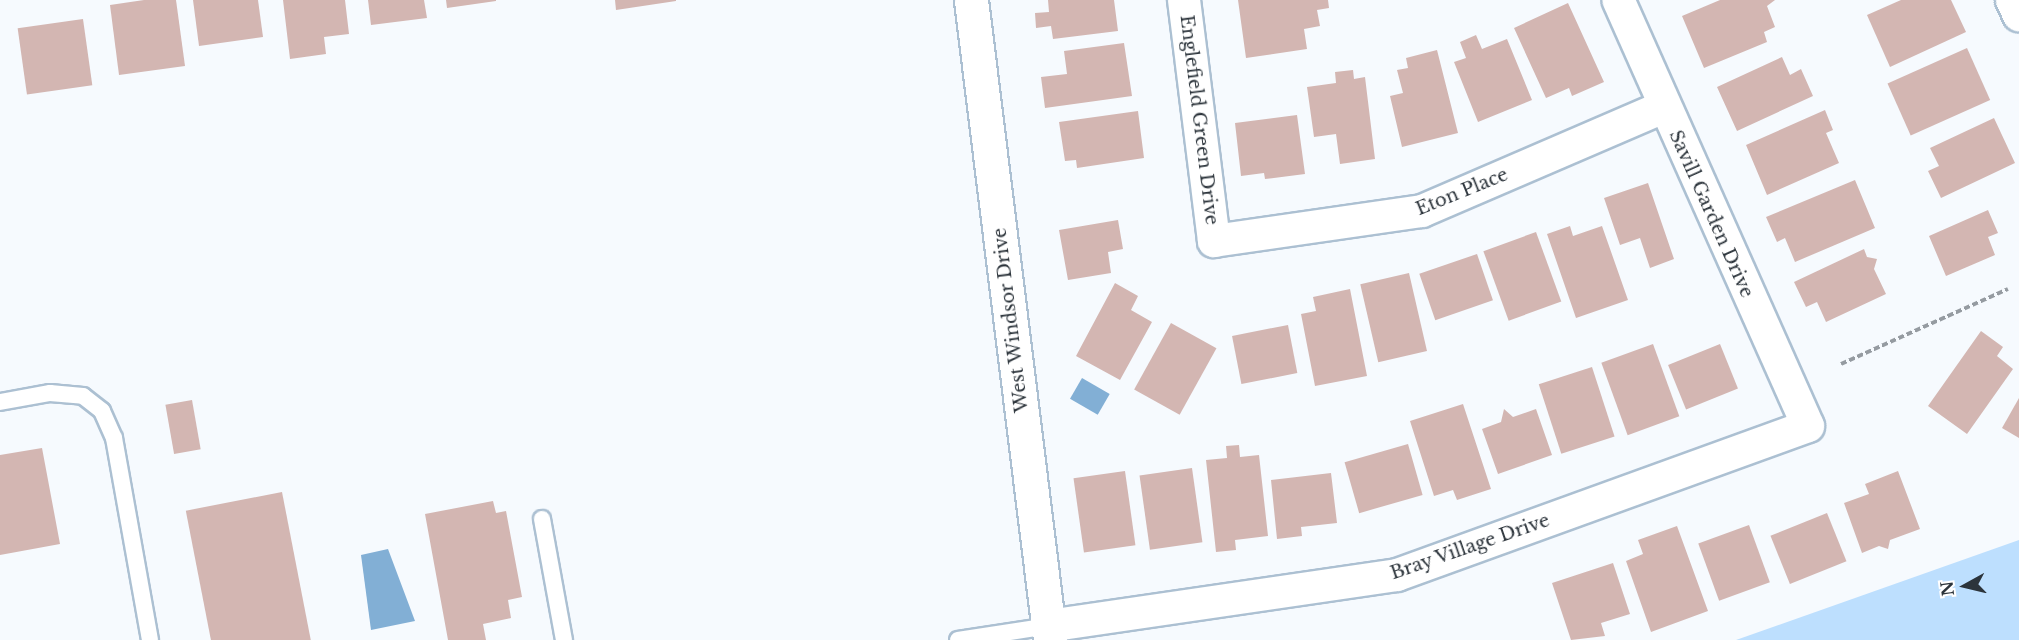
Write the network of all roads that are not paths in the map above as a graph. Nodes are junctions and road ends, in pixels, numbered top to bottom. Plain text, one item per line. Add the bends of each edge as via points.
1 (971, 0) edge
2 (1184, 0) edge
3 (1618, 0) edge
4 (2012, 0) edge
5 (2019, 15) edge
6 (1663, 107) junction
7 (1214, 241) joint
8 (0, 402) edge
9 (1808, 426) joint
10 (542, 519) dead end
11 (1049, 633) edge
12 (150, 640) edge
13 (564, 640) edge
14 (958, 640) edge

1 - 11 street, West Windsor Drive
2 - 7 street, Englefield Green Drive
3 - 6 street, Savill Garden Drive
4 - 5 street
6 - 7 street, Eton Place via 1422,211
6 - 9 street, Savill Garden Drive
8 - 12 lane via 50,393 82,396 102,411 114,438
9 - 11 street, Bray Village Drive via 1397,575
10 - 13 lane
11 - 14 lane

